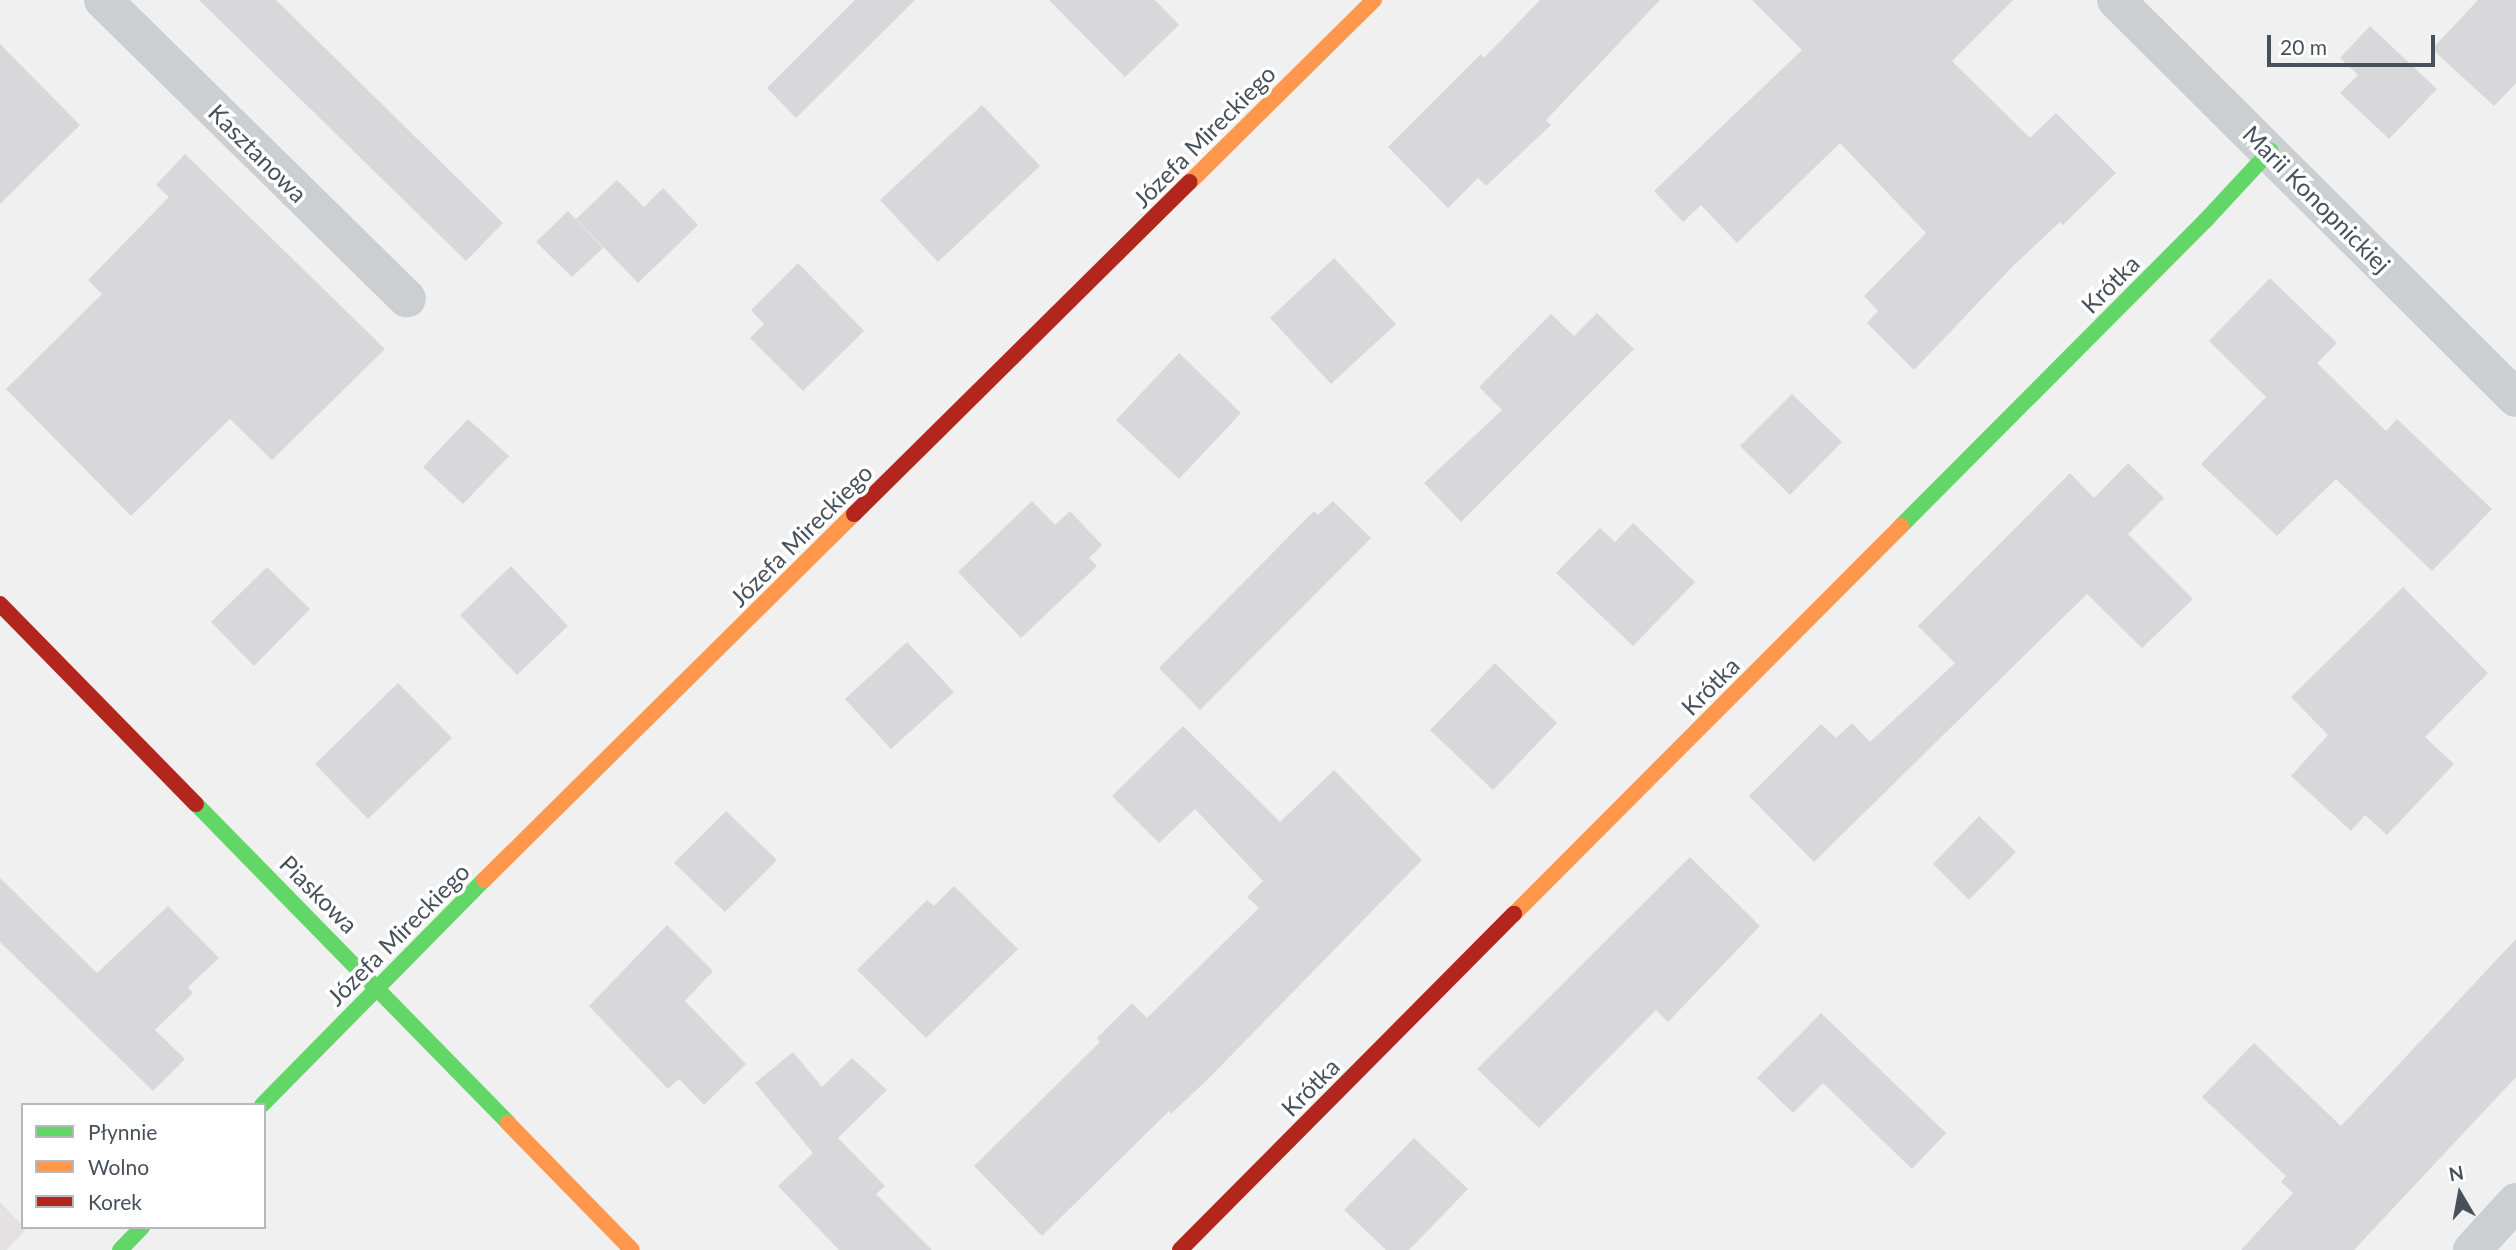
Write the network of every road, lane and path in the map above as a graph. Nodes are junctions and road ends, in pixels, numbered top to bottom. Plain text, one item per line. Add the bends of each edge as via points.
1 (1374, 0) edge
2 (2116, 0) edge
3 (110, 2) edge
4 (2270, 151) junction
5 (407, 299) dead end
6 (2516, 398) edge
7 (0, 604) edge
8 (377, 986) junction
9 (264, 1103) edge
10 (2516, 1202) edge
11 (140, 1229) edge
12 (120, 1250) edge
13 (632, 1250) edge
14 (1180, 1250) edge
15 (2472, 1250) edge

1 - 8 street, Józefa Mireckiego
2 - 4 street, Marii Konopnickiej
3 - 5 street, Kasztanowa
4 - 6 street, Marii Konopnickiej
4 - 14 street, Krótka
7 - 8 street, Piaskowa
8 - 9 street, Józefa Mireckiego
8 - 13 street, Piaskowa
10 - 15 street
11 - 12 street

